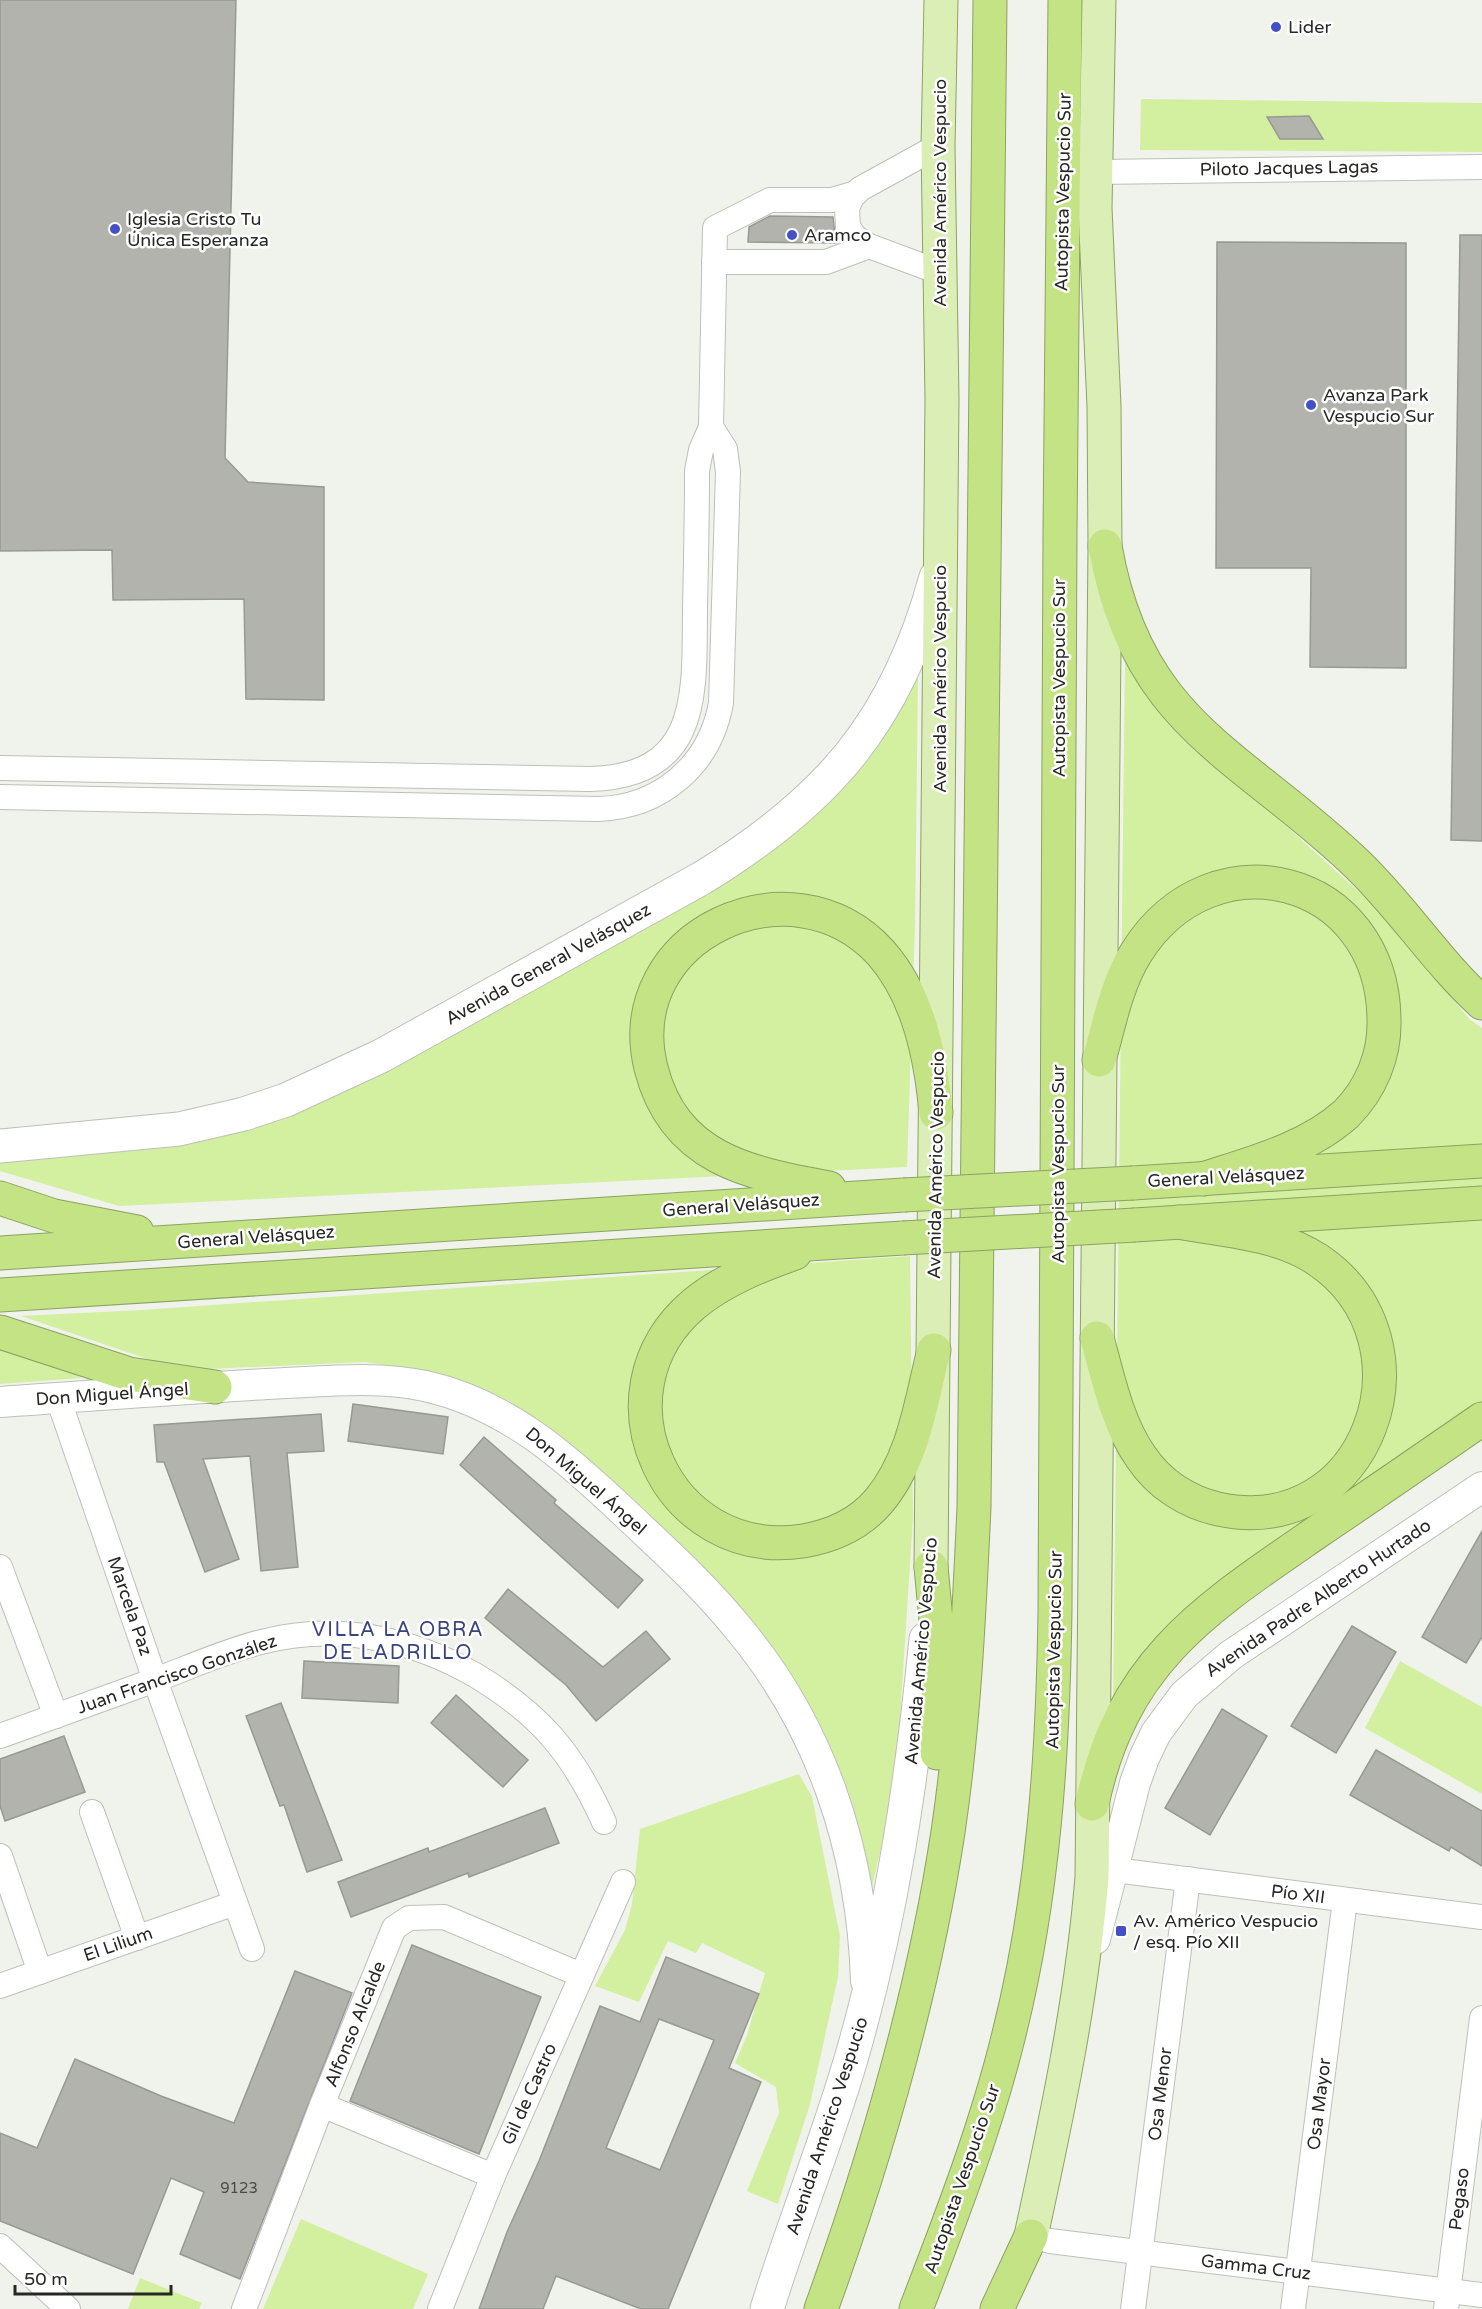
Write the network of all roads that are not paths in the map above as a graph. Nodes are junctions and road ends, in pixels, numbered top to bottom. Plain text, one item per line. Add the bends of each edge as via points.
1 (941, 0) edge
2 (990, 0) edge
3 (1065, 0) edge
4 (1099, 0) edge
5 (938, 146) junction
6 (1482, 167) edge
7 (1096, 172) junction
8 (856, 193) junction
9 (869, 246) junction
10 (714, 262) junction
11 (939, 272) junction
12 (711, 427) junction
13 (1105, 546) junction
14 (940, 560) junction
15 (723, 686) junction
16 (694, 688) junction
17 (0, 768) edge
18 (0, 797) edge
19 (1482, 1003) edge
20 (1099, 1060) junction
21 (936, 1113) junction
22 (0, 1146) edge
23 (1482, 1161) edge
24 (1203, 1179) junction
25 (902, 1195) junction
26 (0, 1198) edge
27 (1482, 1203) edge
28 (1179, 1222) junction
29 (207, 1240) junction
30 (821, 1243) junction
31 (0, 1253) edge
32 (0, 1295) edge
33 (0, 1332) edge
34 (1097, 1338) junction
35 (934, 1350) junction
36 (215, 1387) junction
37 (58, 1398) junction
38 (0, 1402) edge
39 (1482, 1419) edge
40 (1482, 1487) edge
41 (0, 1567) edge
42 (931, 1567) junction
43 (155, 1680) junction
44 (56, 1716) junction
45 (0, 1736) edge
46 (1092, 1804) junction
47 (92, 1812) dead end
48 (604, 1822) dead end
49 (0, 1856) edge
50 (1115, 1870) junction
51 (1188, 1880) junction
52 (623, 1882) dead end
53 (1345, 1899) junction
54 (236, 1903) junction
55 (1482, 1917) edge
56 (136, 1938) junction
57 (252, 1949) dead end
58 (925, 1957) junction
59 (40, 1972) junction
60 (581, 1975) junction
61 (0, 1986) edge
62 (1080, 1996) junction
63 (866, 2002) junction
64 (1482, 2018) edge
65 (322, 2104) junction
66 (493, 2176) junction
67 (1032, 2236) junction
68 (0, 2246) edge
69 (1140, 2252) junction
70 (1298, 2272) junction
71 (1482, 2295) edge
72 (1447, 2300) edge
73 (68, 2309) edge
74 (244, 2309) edge
75 (440, 2309) edge
76 (767, 2309) edge
77 (820, 2309) edge
78 (916, 2309) edge
79 (997, 2309) edge
80 (1015, 2309) edge
81 (1133, 2309) edge
82 (1293, 2309) edge

1 - 5 main road, Avenida Américo Vespucio
2 - 58 highway via 974,1507 959,1751
3 - 78 highway, Autopista Vespucio Sur via 1051,1768 1035,1904 1010,2033 980,2138
4 - 7 main road
5 - 8 street
5 - 11 main road, Avenida Américo Vespucio
6 - 7 street, Piloto Jacques Lagas
7 - 13 main road
8 - 9 street via 847,208 848,227
8 - 10 street via 832,200 770,200 715,228
9 - 10 street via 826,262
9 - 11 street
10 - 12 street
11 - 14 main road, Avenida Américo Vespucio
12 - 15 street via 725,449 728,472
12 - 16 street via 697,471
13 - 19 highway via 1125,625 1166,695 1206,740 1358,865
13 - 20 main road
14 - 21 main road, Avenida Américo Vespucio
14 - 22 main road, Avenida General Velásquez via 910,656 868,734 799,810 729,862 381,1056 296,1096 244,1114 179,1129
15 - 16 street
15 - 18 street via 714,731 688,771 653,797 613,808
16 - 17 street via 687,720 669,749 642,768 607,779
20 - 24 highway via 1121,986 1135,955 1169,914 1199,894 1235,882 1271,881 1303,890 1345,919 1374,962 1383,996 1382,1048 1370,1082 1348,1112 1316,1135 1269,1157
20 - 34 main road
21 - 25 highway via 919,1023 900,980 867,940 834,920 786,909 738,915 696,939 659,984 650,1014 650,1061 665,1106 695,1143 722,1160 772,1176 832,1188
21 - 35 main road, Avenida Américo Vespucio
23 - 24 highway, General Velásquez
24 - 25 highway, General Velásquez, bridge
25 - 29 highway, General Velásquez
26 - 29 highway via 88,1224
27 - 28 highway
28 - 30 highway, bridge
28 - 34 highway via 1283,1243 1318,1260 1346,1285 1366,1316 1380,1370 1373,1422 1356,1457 1332,1483 1311,1497 1268,1511 1238,1512 1190,1499 1160,1480 1132,1444
29 - 31 highway, General Velásquez
30 - 32 highway
30 - 35 highway via 708,1294 672,1326 660,1346 648,1377 647,1430 659,1468 694,1513 721,1530 777,1542 812,1539 856,1522 877,1503 904,1461
33 - 36 highway via 129,1374
34 - 46 main road
35 - 42 main road, Avenida Américo Vespucio
36 - 37 street, Don Miguel Ángel
36 - 63 street, Don Miguel Ángel via 387,1381 460,1395 496,1410 526,1429 615,1503 738,1627 767,1665 805,1729 833,1794 852,1860 860,1896
37 - 38 street, Don Miguel Ángel
37 - 43 street, Marcela Paz
39 - 46 highway via 1247,1580 1188,1627 1161,1655 1131,1701 1103,1762
40 - 50 street, Avenida Padre Alberto Hurtado via 1222,1661 1184,1695 1156,1733 1144,1758
41 - 44 street
42 - 58 highway via 940,1702
42 - 63 main road, Avenida Américo Vespucio via 910,1780 887,1915
43 - 44 street, Juan Francisco González
43 - 48 street, Juan Francisco González via 286,1636 340,1633 414,1647 497,1688 541,1723 570,1756
43 - 54 street, Marcela Paz
44 - 45 street, Juan Francisco González
46 - 62 main road via 1092,1877
47 - 56 street
49 - 59 street
50 - 51 street, Pío XII
50 - 62 street, Avenida Padre Alberto Hurtado
51 - 53 street, Pío XII
51 - 69 street, Osa Menor
52 - 60 street, Gil de Castro
53 - 55 street, Pío XII
53 - 70 street, Osa Mayor
54 - 56 street, El Lilium
54 - 57 street, Marcela Paz
56 - 59 street, El Lilium
58 - 77 highway via 875,2151
59 - 61 street, El Lilium
60 - 65 street, Alfonso Alcalde via 444,1917 409,1918 394,1928
60 - 66 street, Gil de Castro
62 - 67 main road
63 - 76 main road, Avenida Américo Vespucio via 829,2132
64 - 72 street, Pegaso
65 - 66 street
65 - 74 street, Alfonso Alcalde
66 - 75 street, Gil de Castro
67 - 69 street, Gamma Cruz
67 - 79 highway
67 - 80 main road
68 - 73 street
69 - 70 street, Gamma Cruz
69 - 81 street, Osa Menor
70 - 72 street, Gamma Cruz
70 - 82 street, Osa Mayor
71 - 72 street, Gamma Cruz

